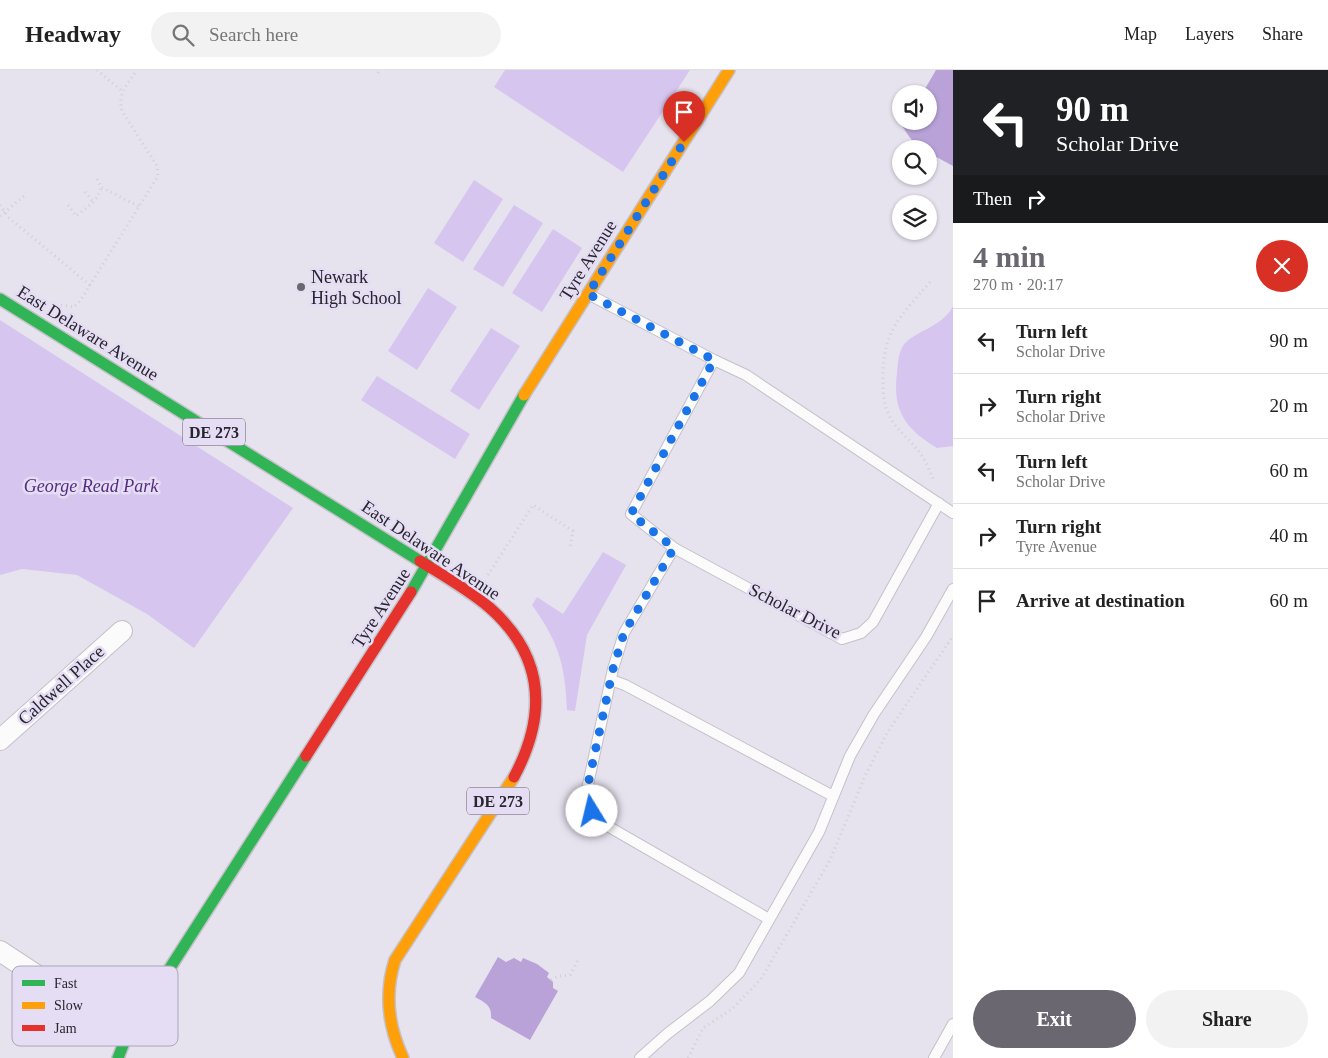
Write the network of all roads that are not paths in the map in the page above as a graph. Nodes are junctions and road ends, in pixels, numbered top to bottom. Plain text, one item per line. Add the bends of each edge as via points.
1 (729, 70) edge
2 (588, 294) junction
3 (0, 299) edge
4 (714, 360) junction
5 (939, 503) junction
6 (953, 512) edge
7 (674, 548) junction
8 (428, 566) junction
9 (953, 589) edge
10 (122, 631) dead end
11 (611, 680) junction
12 (0, 740) edge
13 (833, 796) junction
14 (769, 918) junction
15 (0, 950) edge
16 (24, 966) edge
17 (171, 966) edge
18 (953, 1024) edge
19 (123, 1046) edge
20 (118, 1058) edge
21 (403, 1058) edge
22 (640, 1058) edge
23 (934, 1058) edge

1 - 2 street, Tyre Avenue
2 - 4 lane
2 - 8 street, Tyre Avenue via 504,426
3 - 8 street, East Delaware Avenue / DE 273
4 - 5 lane via 746,374
4 - 7 lane, Scholar Drive via 631,514
5 - 6 lane
5 - 7 lane, Scholar Drive via 873,622 861,633 842,639
7 - 11 lane via 624,633
8 - 17 street, Tyre Avenue
8 - 21 street, East Delaware Avenue / DE 273 via 482,602 513,634 532,672 537,712 526,755 514,776 395,960 388,1001 393,1036
9 - 13 lane via 926,637 874,714 850,756
10 - 12 street, Caldwell Place
11 - 13 lane
11 - 14 lane via 587,789 592,811 604,824
13 - 14 lane via 819,832
14 - 22 lane via 739,973
15 - 16 street
18 - 23 lane
19 - 20 street, Tyre Avenue

